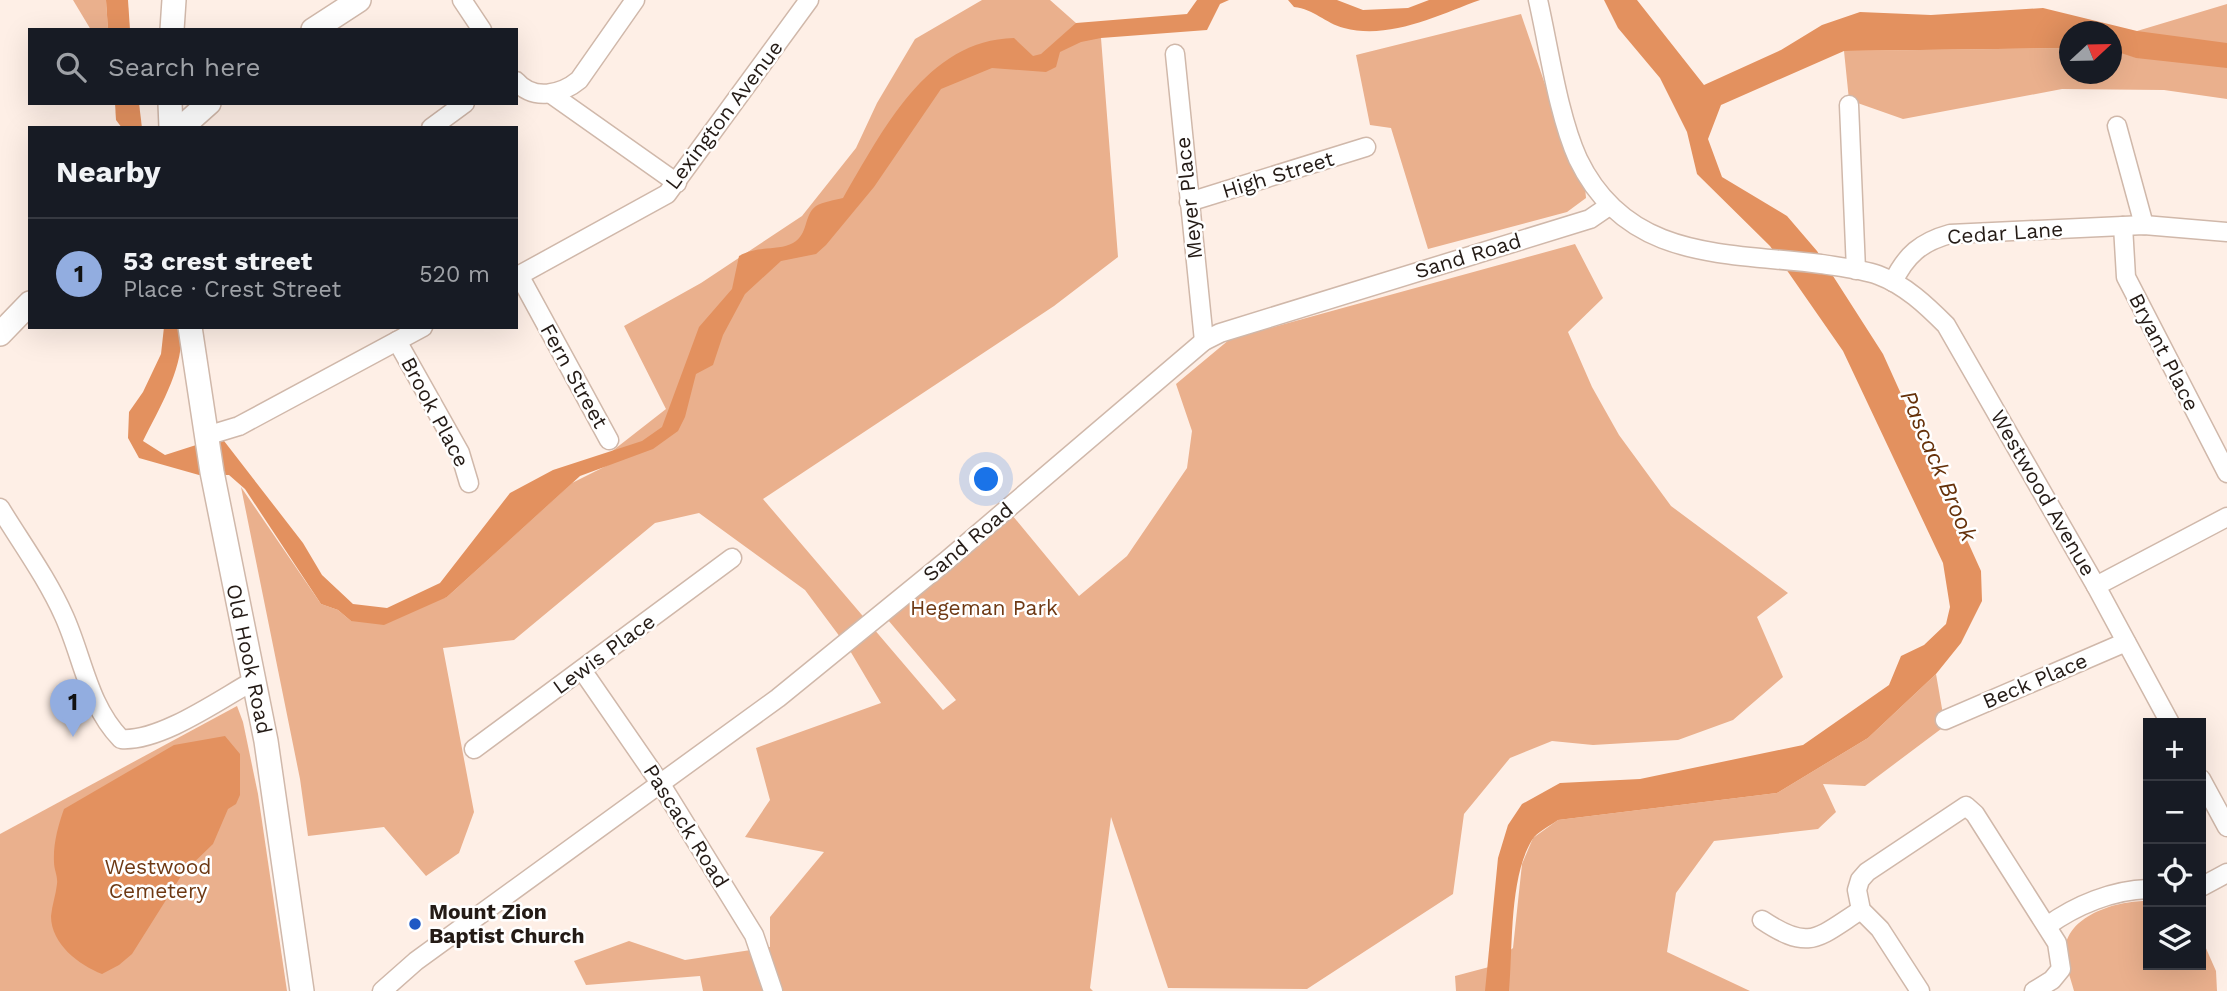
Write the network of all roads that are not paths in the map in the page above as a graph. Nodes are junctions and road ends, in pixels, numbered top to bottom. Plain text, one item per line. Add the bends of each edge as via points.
1 (174, 0) edge
2 (359, 0) edge
3 (462, 0) edge
4 (635, 0) edge
5 (809, 0) edge
6 (1538, 0) edge
7 (172, 28) edge
8 (316, 28) edge
9 (481, 28) edge
10 (1175, 54) dead end
11 (518, 82) edge
12 (551, 94) junction
13 (170, 105) edge
14 (207, 105) edge
15 (462, 105) edge
16 (1849, 105) dead end
17 (171, 126) edge
18 (183, 126) edge
19 (434, 126) edge
20 (2117, 126) dead end
21 (1366, 147) dead end
22 (677, 183) junction
23 (1189, 202) junction
24 (1609, 206) junction
25 (2144, 225) junction
26 (2123, 226) junction
27 (2227, 232) edge
28 (1856, 270) junction
29 (518, 276) edge
30 (1893, 282) junction
31 (28, 305) edge
32 (190, 329) edge
33 (419, 329) edge
34 (0, 334) edge
35 (397, 341) junction
36 (1204, 341) junction
37 (206, 436) junction
38 (609, 440) dead end
39 (2227, 473) edge
40 (469, 483) dead end
41 (0, 508) edge
42 (2227, 517) edge
43 (732, 558) dead end
44 (2096, 586) junction
45 (2126, 642) junction
46 (582, 670) junction
47 (253, 681) junction
48 (2167, 718) edge
49 (1945, 720) dead end
50 (474, 749) dead end
51 (2202, 781) edge
52 (660, 783) junction
53 (2227, 827) edge
54 (2227, 873) edge
55 (2206, 884) edge
56 (2143, 890) edge
57 (1861, 910) junction
58 (1762, 919) dead end
59 (2047, 926) junction
60 (386, 990) edge
61 (302, 991) edge
62 (773, 991) edge
63 (1920, 991) edge
64 (2034, 991) edge

1 - 7 main road
2 - 8 main road
3 - 9 street
4 - 12 street via 579,80
5 - 22 street, Lexington Avenue
6 - 24 street via 1573,144
10 - 23 street, Meyer Place
11 - 12 street via 528,90
12 - 22 street
13 - 17 main road
14 - 18 main road
15 - 19 street
16 - 28 street
20 - 25 street
21 - 23 street, High Street
22 - 29 street, Lexington Avenue via 653,204
23 - 36 street, Meyer Place
24 - 28 street via 1624,220 1658,238 1695,249
24 - 36 street, Sand Road via 1590,219
25 - 26 street, Cedar Lane
25 - 27 street, Cedar Lane
26 - 30 street, Cedar Lane via 1950,234 1921,244 1903,261
26 - 39 street, Bryant Place via 2126,277
28 - 30 street
29 - 38 street, Fern Street
30 - 44 street, Westwood Avenue via 1946,325
31 - 34 main road
32 - 37 main road, Old Hook Road
33 - 35 street
35 - 37 street via 239,426
35 - 40 street, Brook Place via 460,453
36 - 52 street, Sand Road via 827,659
37 - 47 main road, Old Hook Road
41 - 47 street via 53,594 93,699 121,739 144,737
42 - 44 street
43 - 46 street, Lewis Place
44 - 45 street, Westwood Avenue
45 - 48 street, Westwood Avenue
45 - 49 street, Beck Place
46 - 50 street, Lewis Place
46 - 52 street, Pascack Road
47 - 61 main road, Old Hook Road via 266,740
51 - 53 street
52 - 60 street, Sand Road via 416,961
52 - 62 street, Pascack Road via 754,935
54 - 55 street
56 - 59 street via 2113,893
57 - 58 street via 1809,939 1787,936
57 - 59 street via 1857,890 1867,872 1966,806
57 - 63 street via 1880,929
59 - 64 street via 2057,943 2061,969

